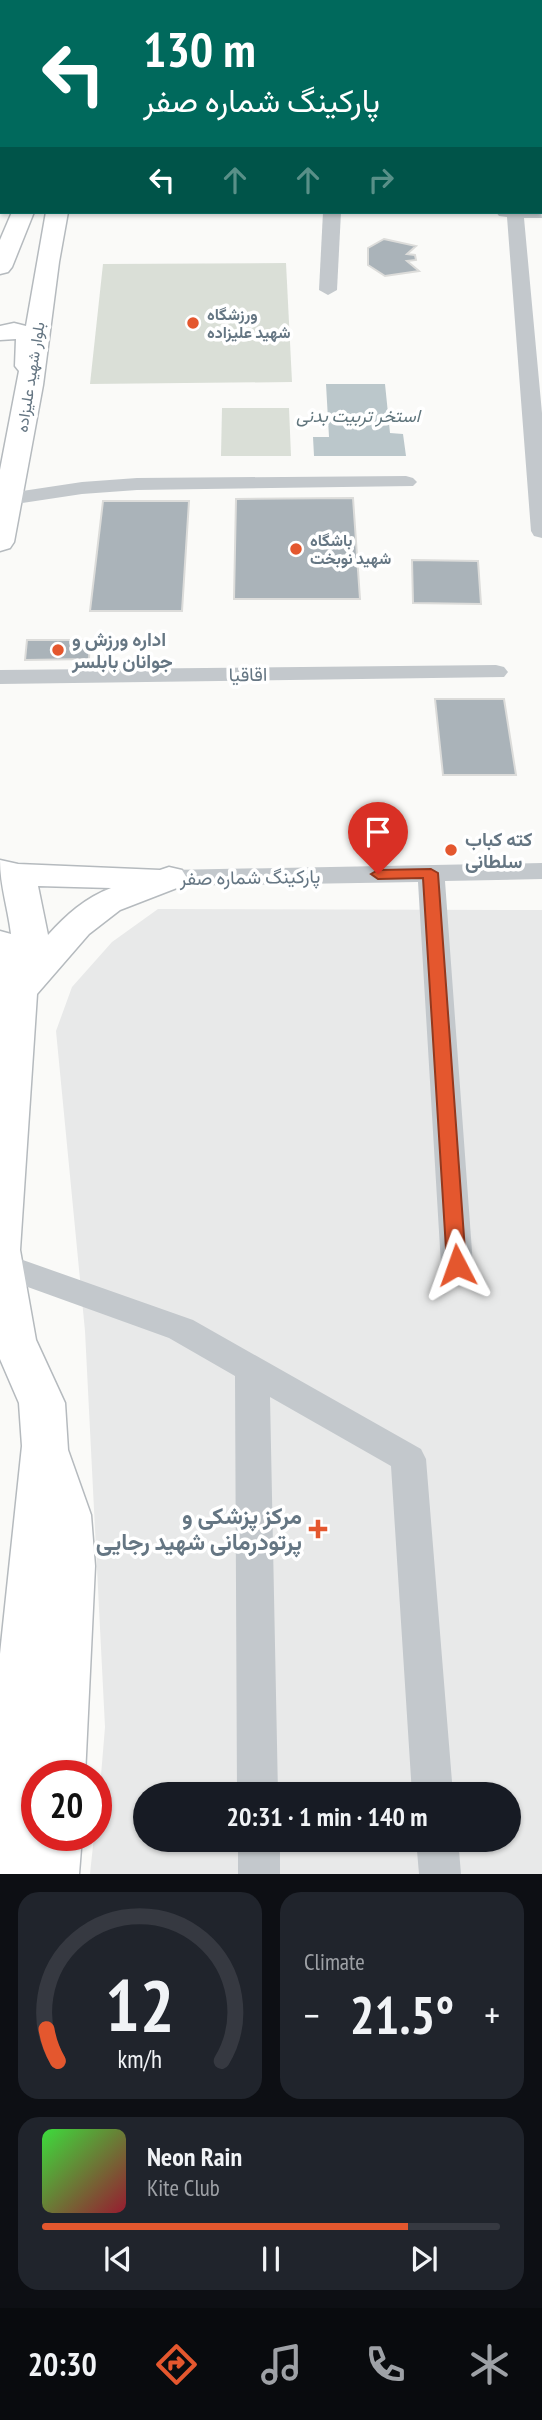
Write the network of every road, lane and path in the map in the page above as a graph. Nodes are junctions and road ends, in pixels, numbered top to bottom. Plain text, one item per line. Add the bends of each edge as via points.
1 (22, 214) edge
2 (57, 214) edge
3 (332, 214) edge
4 (515, 214) edge
5 (47, 262) junction
6 (0, 267) edge
7 (328, 290) dead end
8 (0, 311) edge
9 (0, 333) edge
10 (30, 385) junction
11 (536, 394) edge
12 (538, 433) edge
13 (406, 482) dead end
14 (9, 499) junction
15 (542, 531) edge
16 (0, 542) edge
17 (496, 672) dead end
18 (0, 677) edge
19 (542, 871) edge
20 (5, 873) edge
21 (431, 873) junction
22 (169, 878) junction
23 (0, 943) edge
24 (18, 992) junction
25 (5, 1099) edge
26 (1, 1255) edge
27 (457, 1265) dead end
28 (7, 1353) edge
29 (252, 1369) junction
30 (45, 1446) junction
31 (59, 1760) edge
32 (258, 1782) edge
33 (432, 1782) edge
34 (53, 1851) edge
35 (259, 1852) edge
36 (438, 1852) edge
37 (5, 1874) edge
38 (51, 1874) edge
39 (259, 1874) edge
40 (440, 1874) edge

1 - 6 main road
2 - 5 main road, بلوار شهید علیزاده
3 - 7 street
4 - 11 street
5 - 8 main road via 29,284 21,304
5 - 10 main road, بلوار شهید علیزاده
9 - 10 main road via 14,330 28,335
10 - 14 main road, بلوار شهید علیزاده
11 - 12 street
12 - 15 street
13 - 14 street via 137,484
14 - 16 main road, بلوار شهید علیزاده
17 - 18 street, اقاقیا
19 - 21 street, پارکینگ شماره صفر
20 - 22 main road
20 - 24 main road via 25,903 30,941
21 - 22 street, پارکینگ شماره صفر
21 - 27 street
22 - 24 main road via 107,902 76,926
23 - 24 main road
24 - 25 main road
25 - 26 main road
26 - 28 main road
26 - 29 street via 181,1328
28 - 30 main road via 42,1403
29 - 32 street
29 - 33 street via 408,1459
30 - 31 main road via 67,1515 69,1537
30 - 37 main road
34 - 38 main road
35 - 39 street
36 - 40 street

